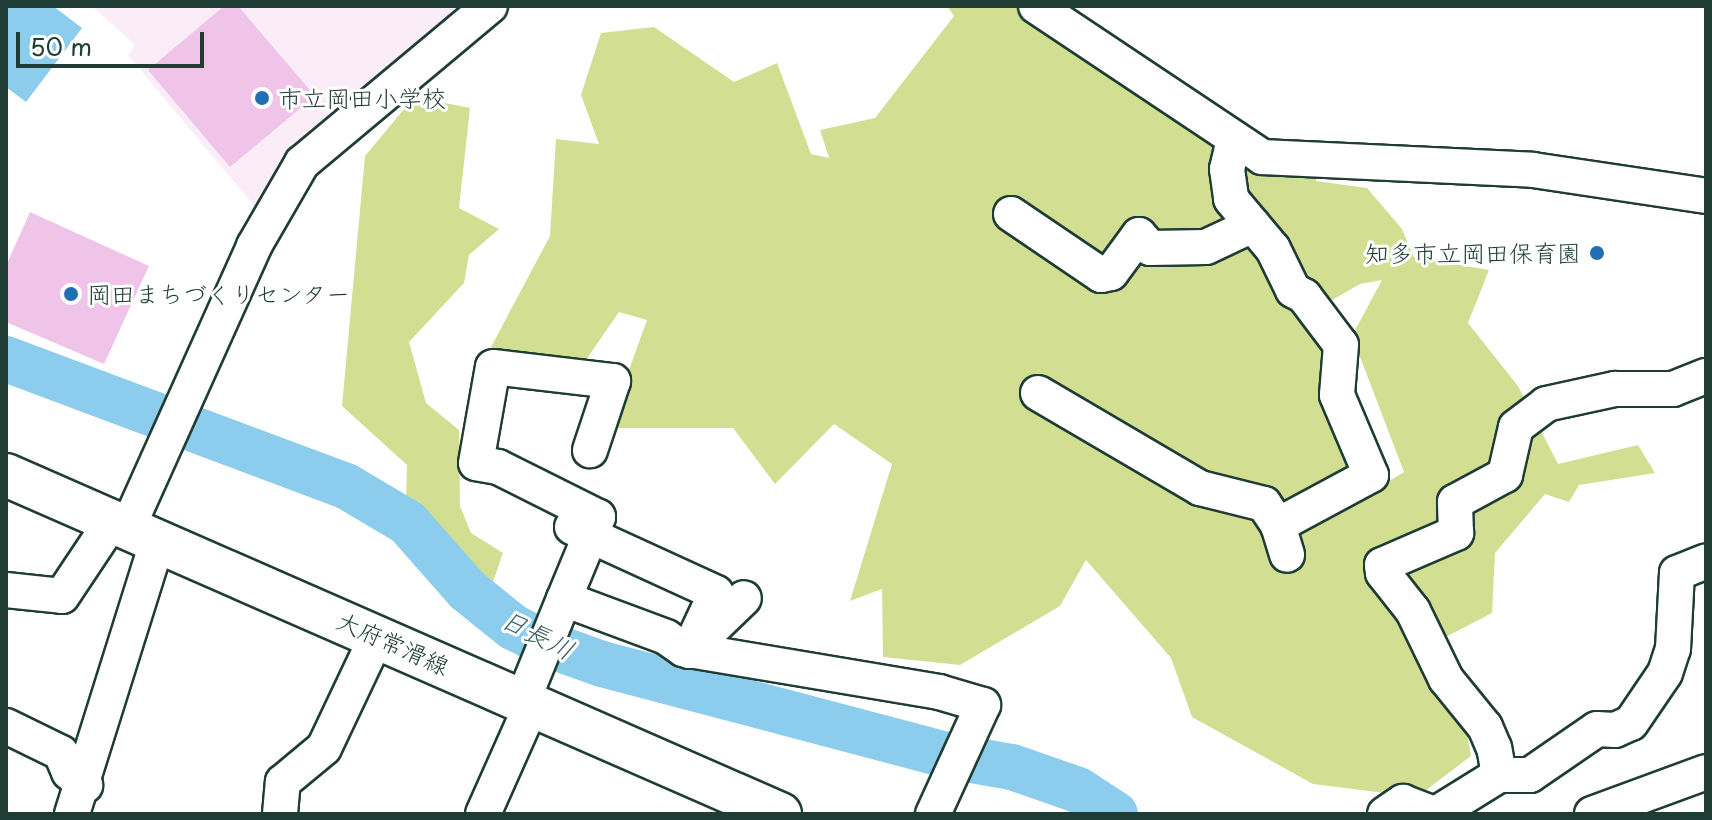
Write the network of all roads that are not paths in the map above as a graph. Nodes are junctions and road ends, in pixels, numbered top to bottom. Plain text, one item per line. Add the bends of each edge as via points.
1 (490, 6) edge
2 (1036, 6) edge
3 (1234, 139) junction
4 (1706, 196) edge
5 (1011, 214) dead end
6 (1253, 225) junction
7 (1706, 376) edge
8 (1038, 393) dead end
9 (590, 450) dead end
10 (6, 475) edge
11 (133, 529) junction
12 (580, 530) junction
13 (1706, 561) edge
14 (6, 590) edge
15 (744, 598) dead end
16 (564, 599) junction
17 (377, 636) junction
18 (689, 651) junction
19 (527, 702) junction
20 (6, 726) edge
21 (1706, 772) edge
22 (1499, 775) junction
23 (78, 800) edge
24 (280, 814) edge
25 (483, 814) edge
26 (780, 814) edge
27 (933, 814) edge
28 (1385, 814) edge
29 (1435, 814) edge
30 (1592, 814) edge

1 - 11 street via 302,163 254,246
2 - 3 street
3 - 4 street via 1262,157 1294,162 1533,170
3 - 6 street via 1228,191
5 - 6 street via 1101,275 1111,273 1139,235 1150,248 1206,247
6 - 8 street via 1273,249 1293,290 1304,296 1341,345 1337,395 1371,475 1282,540 1264,504 1200,488
7 - 22 street via 1673,389 1569,395 1536,409 1509,441 1505,475 1455,502 1456,533 1382,565 1413,611 1446,679 1485,727
9 - 12 street via 613,381 493,367 476,463 498,467 598,517
10 - 11 main road, 大府常滑線
11 - 14 street via 62,596
11 - 17 main road, 大府常滑線
11 - 23 street
12 - 16 street
12 - 18 street via 716,593
13 - 22 street via 1677,573 1673,649 1665,673 1631,723 1615,730 1597,729 1530,775
15 - 18 street
16 - 18 street via 666,637
16 - 19 street
17 - 19 main road, 大府常滑線
17 - 24 street via 324,748 283,782
18 - 27 street via 939,692 983,705
19 - 25 street
19 - 26 main road, 大府常滑線
20 - 23 street via 61,753
21 - 30 street
22 - 29 street
28 - 29 street via 1403,802

